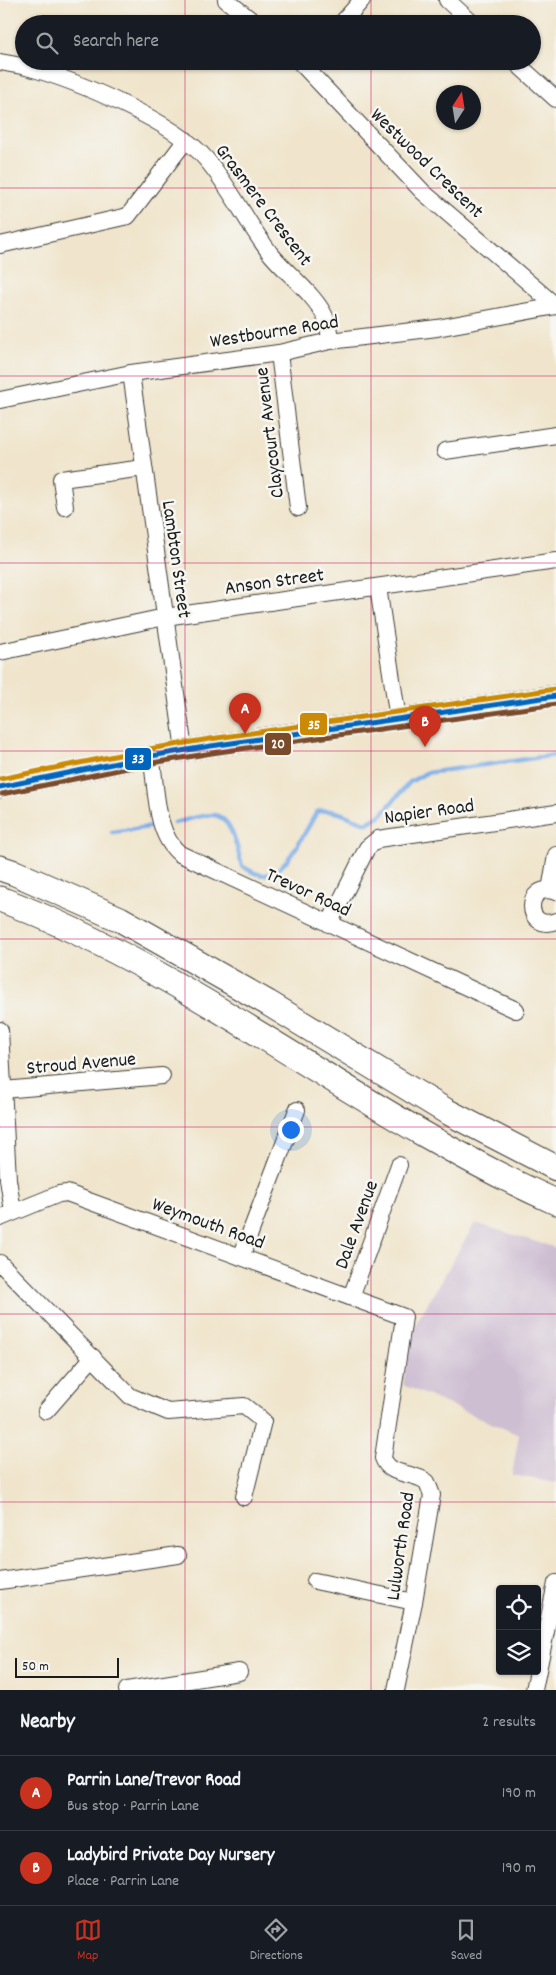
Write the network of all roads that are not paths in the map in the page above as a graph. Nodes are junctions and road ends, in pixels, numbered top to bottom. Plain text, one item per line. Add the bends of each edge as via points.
1 (226, 0) edge
2 (362, 0) edge
3 (447, 0) edge
4 (245, 15) edge
5 (349, 15) edge
6 (463, 15) edge
7 (0, 62) edge
8 (15, 64) edge
9 (38, 70) edge
10 (310, 70) edge
11 (524, 70) edge
12 (556, 99) edge
13 (186, 140) junction
14 (0, 245) edge
15 (556, 306) edge
16 (330, 341) junction
17 (280, 353) junction
18 (131, 373) junction
19 (0, 400) edge
20 (556, 435) edge
21 (445, 451) dead end
22 (144, 468) junction
23 (66, 507) dead end
24 (298, 508) dead end
25 (556, 561) edge
26 (378, 587) junction
27 (165, 617) junction
28 (0, 652) edge
29 (556, 696) edge
30 (398, 719) junction
31 (184, 750) junction
32 (151, 756) junction
33 (0, 787) edge
34 (556, 813) edge
35 (556, 855) edge
36 (0, 868) edge
37 (553, 891) edge
38 (0, 899) edge
39 (556, 921) edge
40 (329, 924) junction
41 (516, 1010) dead end
42 (0, 1030) edge
43 (162, 1076) dead end
44 (3, 1090) junction
45 (297, 1110) dead end
46 (399, 1165) dead end
47 (556, 1168) edge
48 (556, 1202) edge
49 (7, 1215) edge
50 (241, 1256) junction
51 (0, 1263) edge
52 (350, 1297) junction
53 (404, 1317) joint
54 (93, 1357) junction
55 (46, 1411) dead end
56 (244, 1497) dead end
57 (178, 1555) dead end
58 (315, 1580) dead end
59 (0, 1581) edge
60 (556, 1583) edge
61 (414, 1602) junction
62 (239, 1672) dead end
63 (127, 1690) edge
64 (396, 1690) edge
65 (534, 1690) edge

1 - 4 street
2 - 5 street
3 - 6 street
7 - 8 street, Grasmere Crescent
9 - 13 street, Grasmere Crescent via 124,105
10 - 15 street, Westwood Crescent via 423,192
11 - 12 street
13 - 14 street via 128,216
13 - 16 street, Grasmere Crescent via 221,177 272,255 320,307 327,321
15 - 16 street, Westbourne Road via 438,328
16 - 17 street, Westbourne Road
17 - 18 street, Westbourne Road
17 - 24 street, Claycourt Avenue
18 - 19 street, Westbourne Road
18 - 22 street, Lambton Street
20 - 21 street
22 - 23 street via 61,479
22 - 27 street, Lambton Street
25 - 26 street, Anson Street
26 - 27 street, Anson Street
26 - 30 street
27 - 28 street, Anson Street
27 - 31 street, Lambton Street
29 - 30 main road
30 - 31 main road
31 - 32 main road
32 - 33 main road
32 - 40 street, Trevor Road via 162,827 174,849
34 - 40 street, Napier Road via 378,839 364,854
35 - 37 street
36 - 47 highway via 120,919 268,1003 446,1111
37 - 39 street via 536,895 532,910 542,922
38 - 48 highway via 104,945 195,995 428,1137
40 - 41 street, Trevor Road
42 - 44 street
43 - 44 street, Stroud Avenue
44 - 49 street
45 - 50 street
46 - 52 street, Dale Avenue
49 - 50 street, Weymouth Road via 67,1193
50 - 52 street, Weymouth Road
51 - 54 street
52 - 53 street, Weymouth Road
53 - 61 street, Lulworth Road via 382,1453 388,1467 422,1478 431,1491
54 - 55 street
54 - 56 street via 130,1396 168,1412 244,1406 263,1421
57 - 59 street
58 - 61 street
60 - 65 street
61 - 64 street, Lulworth Road
62 - 63 street

